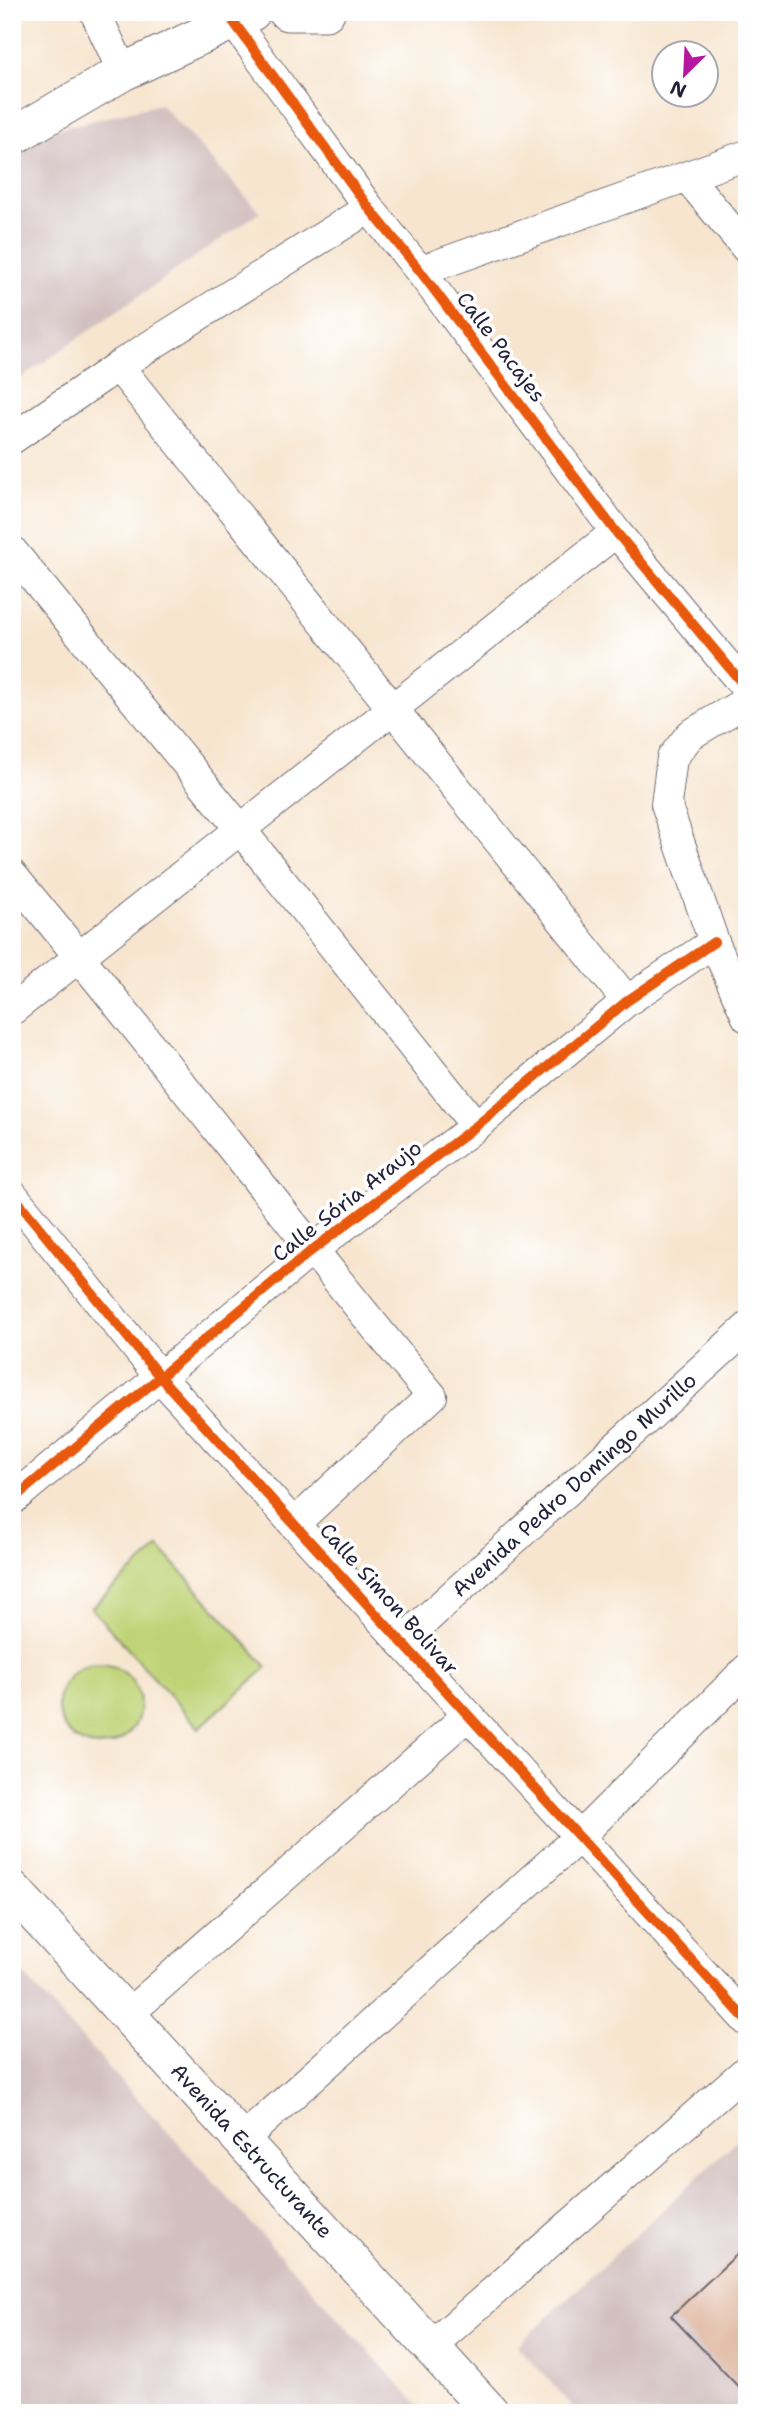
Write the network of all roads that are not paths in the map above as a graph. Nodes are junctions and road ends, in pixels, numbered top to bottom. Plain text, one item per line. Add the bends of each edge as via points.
1 (95, 12) edge
2 (287, 12) edge
3 (326, 12) edge
4 (243, 17) edge
5 (123, 72) junction
6 (12, 137) edge
7 (747, 155) edge
8 (687, 177) junction
9 (369, 208) junction
10 (747, 249) edge
11 (421, 271) junction
12 (118, 366) junction
13 (12, 439) edge
14 (616, 532) junction
15 (12, 551) edge
16 (747, 689) edge
17 (747, 701) edge
18 (395, 707) junction
19 (241, 830) junction
20 (12, 875) edge
21 (713, 942) junction
22 (79, 955) junction
23 (627, 1001) junction
24 (745, 1005) edge
25 (12, 1010) edge
26 (475, 1126) junction
27 (12, 1194) edge
28 (311, 1251) junction
29 (747, 1328) edge
30 (160, 1377) junction
31 (12, 1500) edge
32 (295, 1524) junction
33 (401, 1642) junction
34 (747, 1669) edge
35 (468, 1715) junction
36 (579, 1837) junction
37 (12, 1889) edge
38 (128, 2014) junction
39 (747, 2021) edge
40 (747, 2070) edge
41 (243, 2139) junction
42 (430, 2347) junction
43 (491, 2413) edge

1 - 5 street
2 - 3 street
4 - 5 street
4 - 9 street, Calle Pacajes
5 - 6 street
7 - 8 street
8 - 10 street
8 - 11 street
9 - 11 street, Calle Pacajes
9 - 12 street
11 - 14 street, Calle Pacajes
12 - 13 street
12 - 18 street
14 - 16 street, Calle Pacajes
14 - 18 street
15 - 19 street
17 - 21 street via 690,735 672,758 666,804
18 - 19 street
18 - 23 street
19 - 22 street
19 - 26 street
20 - 22 street
21 - 23 street, Calle Sória Araujo
21 - 24 street
22 - 25 street
22 - 28 street
23 - 26 street, Calle Sória Araujo
26 - 28 street, Calle Sória Araujo
27 - 30 street, Calle Simon Bolivar
28 - 30 street, Calle Sória Araujo
28 - 32 street via 432,1396
29 - 33 street, Avenida Pedro Domingo Murillo
30 - 31 street, Calle Sória Araujo
30 - 32 street, Calle Simon Bolivar
32 - 33 street, Calle Simon Bolivar
33 - 35 street, Calle Simon Bolivar
34 - 36 street
35 - 36 street, Calle Simon Bolivar
35 - 38 street
36 - 39 street, Calle Simon Bolivar
36 - 41 street
37 - 38 street, Avenida Estructurante
38 - 41 street, Avenida Estructurante
40 - 42 street
41 - 42 street, Avenida Estructurante
42 - 43 street, Avenida Estructurante

